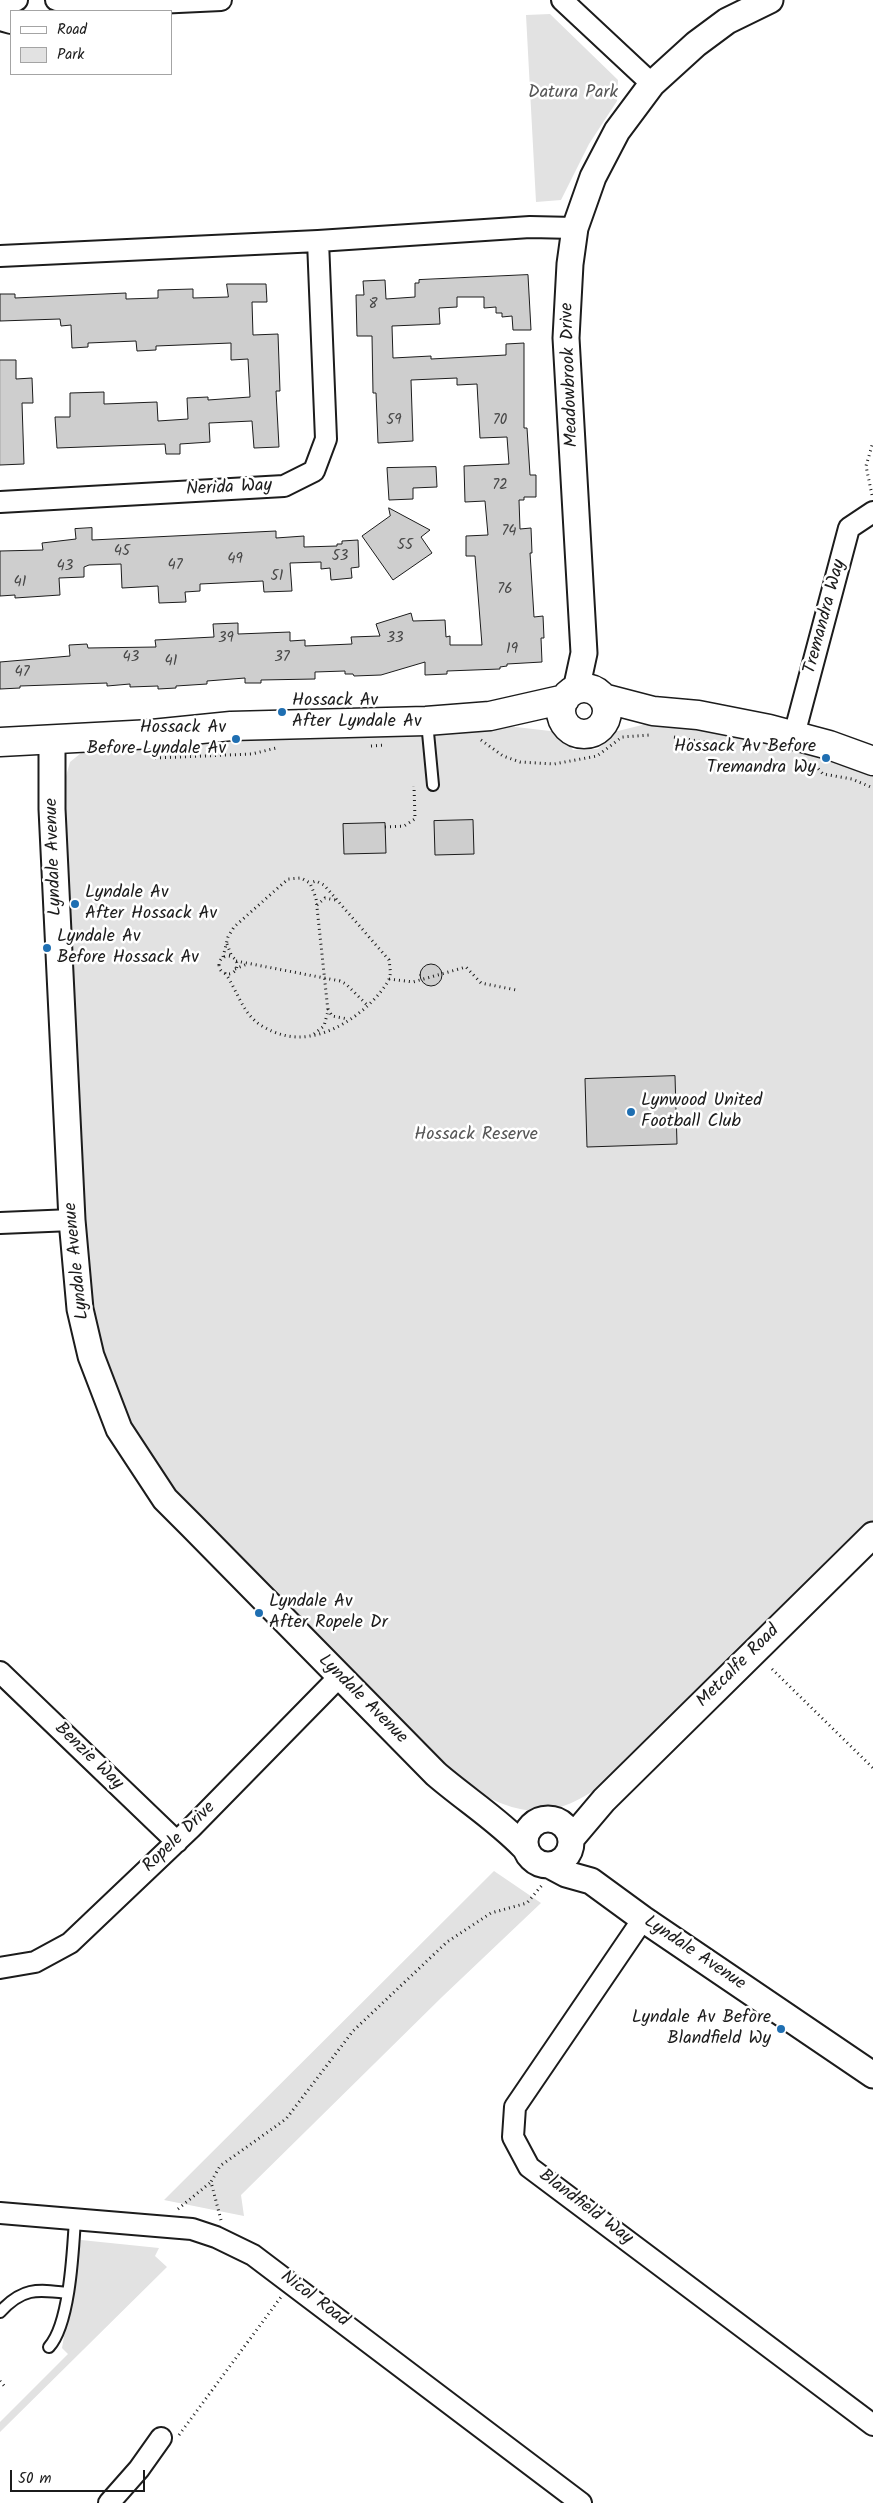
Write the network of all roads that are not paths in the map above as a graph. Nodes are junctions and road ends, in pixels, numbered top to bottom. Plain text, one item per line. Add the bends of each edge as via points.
1 (17, 0) edge
2 (56, 0) edge
3 (221, 0) edge
4 (562, 0) edge
5 (770, 0) edge
6 (0, 6) edge
7 (86, 9) edge
8 (652, 84) junction
9 (575, 228) junction
10 (318, 241) junction
11 (0, 256) edge
12 (0, 502) edge
13 (873, 512) edge
14 (585, 704) junction
15 (426, 720) junction
16 (794, 735) junction
17 (52, 739) junction
18 (0, 742) edge
19 (873, 761) edge
20 (433, 785) dead end
21 (72, 1220) junction
22 (0, 1223) edge
23 (873, 1535) edge
24 (0, 1672) edge
25 (339, 1677) junction
26 (604, 1800) junction
27 (482, 1809) junction
28 (546, 1820) junction
29 (177, 1842) junction
30 (571, 1843) junction
31 (524, 1846) junction
32 (551, 1874) junction
33 (592, 1881) junction
34 (643, 1919) junction
35 (0, 1968) edge
36 (873, 2075) edge
37 (0, 2213) edge
38 (75, 2219) junction
39 (67, 2293) junction
40 (0, 2312) edge
41 (49, 2347) dead end
42 (873, 2425) edge
43 (161, 2438) road end
44 (109, 2503) edge
45 (581, 2503) edge

1 - 6 street
2 - 7 street
3 - 7 street
4 - 8 street
5 - 8 street, Meadowbrook Drive via 727,21
8 - 9 street, Meadowbrook Drive via 616,131 593,177
9 - 10 street via 530,227
9 - 14 street, Meadowbrook Drive via 566,338
10 - 11 street
10 - 12 street, Nerida Way via 326,439 314,471 284,486
13 - 16 street, Tremandra Way via 849,528
14 - 15 main road via 484,727
14 - 16 main road via 656,723 698,715
15 - 17 main road via 231,726
15 - 20 lane
16 - 19 main road
17 - 18 main road
17 - 21 street, Lyndale Avenue via 52,819
21 - 22 street
21 - 25 street, Lyndale Avenue via 80,1309 91,1356 119,1429 165,1499
23 - 26 street, Metcalfe Road
24 - 29 street, Benzie Way
25 - 27 street, Lyndale Avenue via 436,1774
25 - 29 street, Ropele Drive
26 - 28 street, Metcalfe Road
26 - 30 street, Metcalfe Road
27 - 28 street, Lyndale Avenue
27 - 31 street, Lyndale Avenue
28 - 30 street, Lyndale Avenue via 565,1826
28 - 31 street via 529,1828
29 - 35 street, Ropele Drive via 70,1943 35,1962
30 - 32 street via 564,1860
30 - 33 street, Lyndale Avenue
31 - 32 street, Lyndale Avenue via 531,1859
32 - 33 street, Lyndale Avenue via 566,1874
33 - 34 street, Lyndale Avenue
34 - 36 street, Lyndale Avenue
34 - 42 street, Blandfield Way via 515,2107 512,2137 529,2167
37 - 38 street, Nicol Road
38 - 39 lane
38 - 45 street, Nicol Road via 173,2226 216,2237 253,2255
39 - 40 lane via 27,2291
39 - 41 lane via 59,2333
43 - 44 street

